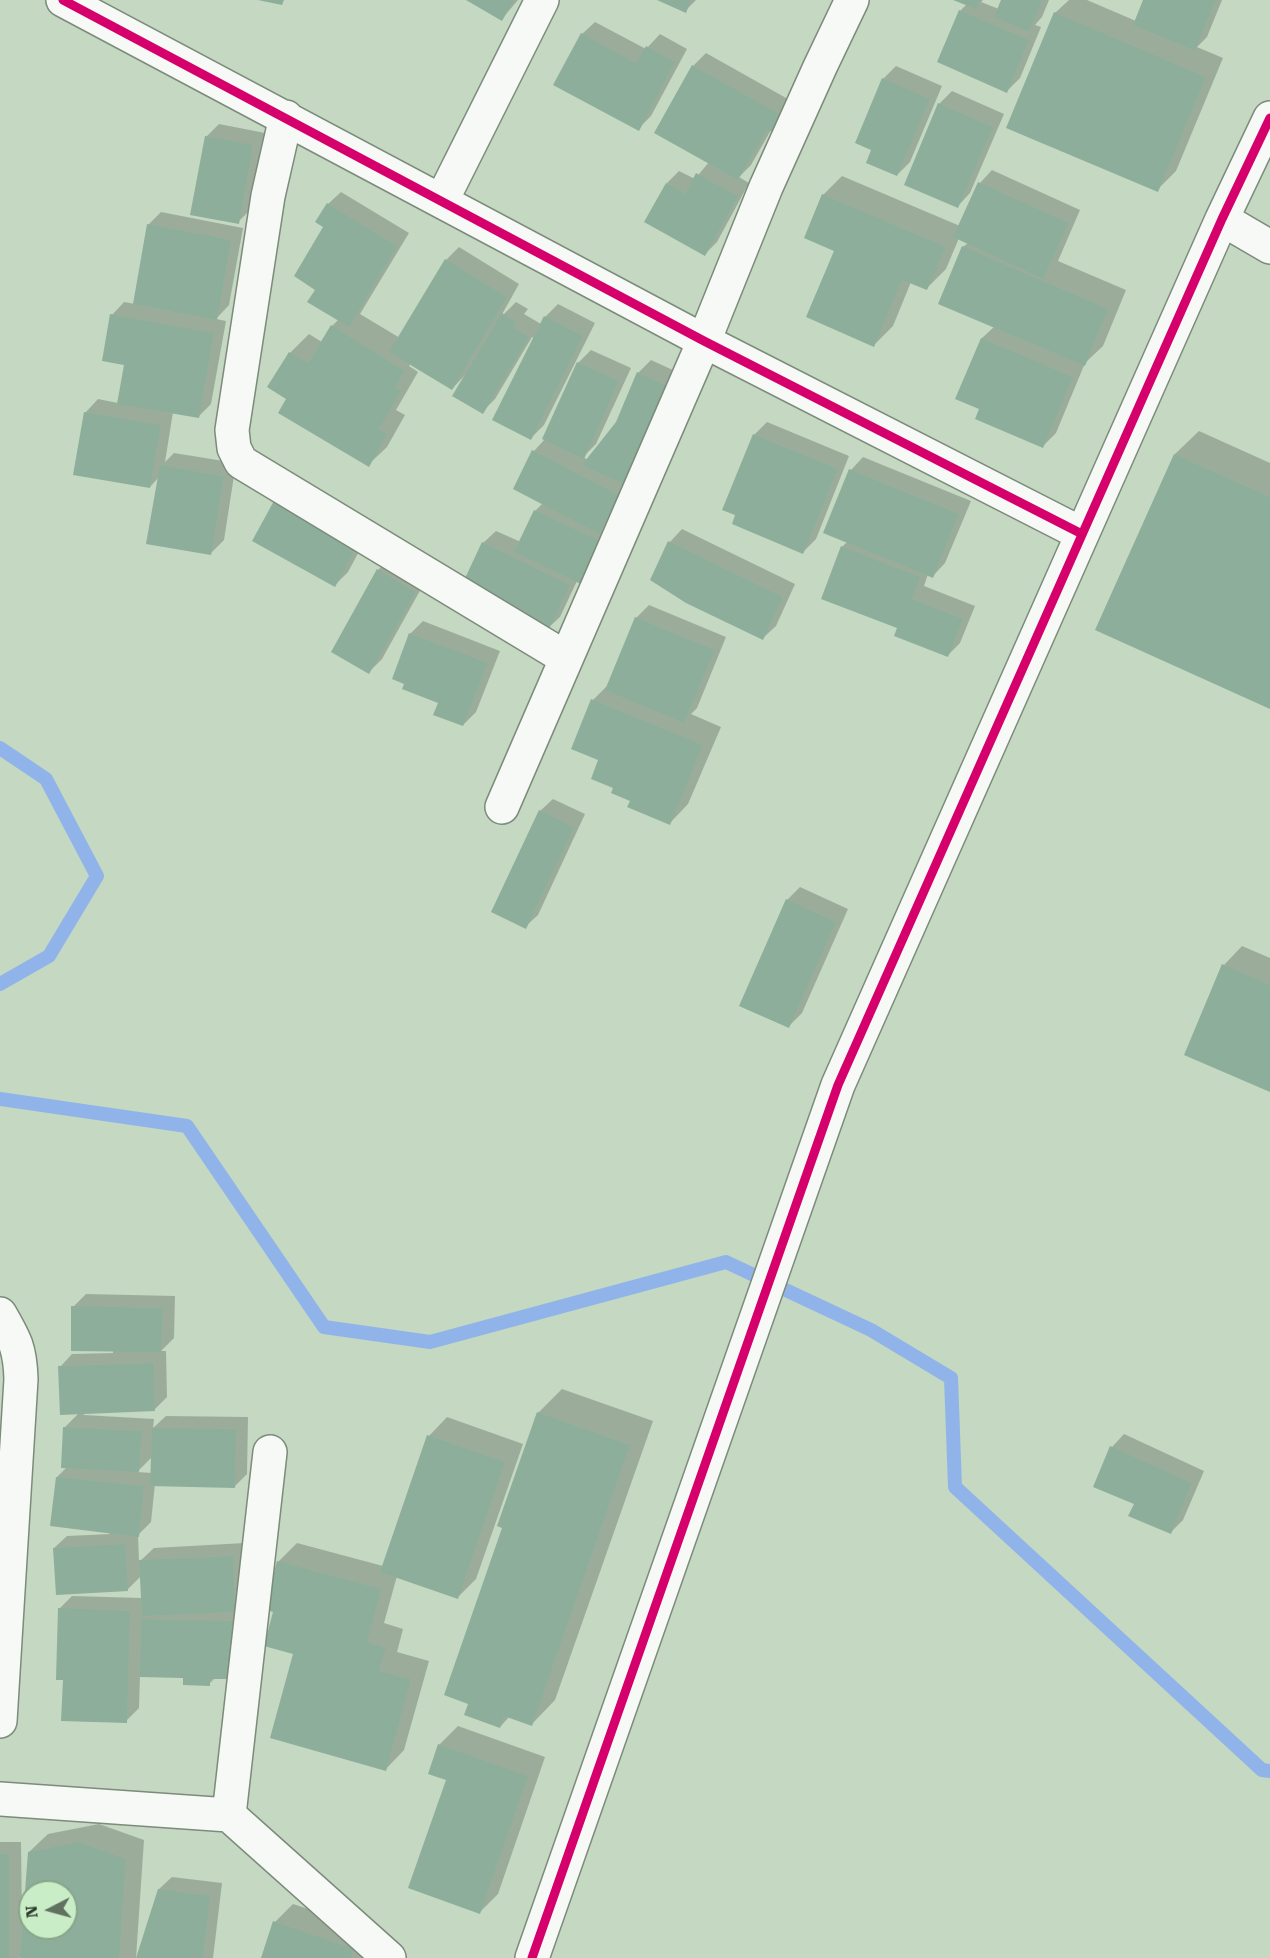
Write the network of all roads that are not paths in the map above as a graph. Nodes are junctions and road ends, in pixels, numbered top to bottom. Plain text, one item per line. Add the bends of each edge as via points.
1 (63, 0) edge
2 (542, 0) edge
3 (852, 0) edge
4 (286, 117) junction
5 (1270, 118) edge
6 (441, 200) junction
7 (1222, 219) junction
8 (1270, 247) edge
9 (704, 341) junction
10 (1082, 534) junction
11 (566, 658) junction
12 (502, 807) dead end
13 (0, 1314) edge
14 (270, 1452) dead end
15 (0, 1721) edge
16 (0, 1799) edge
17 (229, 1815) junction
18 (389, 1958) edge
19 (532, 1958) edge

1 - 4 street
2 - 6 street
3 - 9 street via 766,187
4 - 6 street
4 - 11 street via 268,196 232,430 241,462
5 - 7 street
6 - 9 street
7 - 8 street
7 - 10 street
9 - 10 street
9 - 11 street
10 - 19 street via 838,1085
11 - 12 street
13 - 15 street via 20,1355 21,1379
14 - 17 street
16 - 17 street
17 - 18 street

